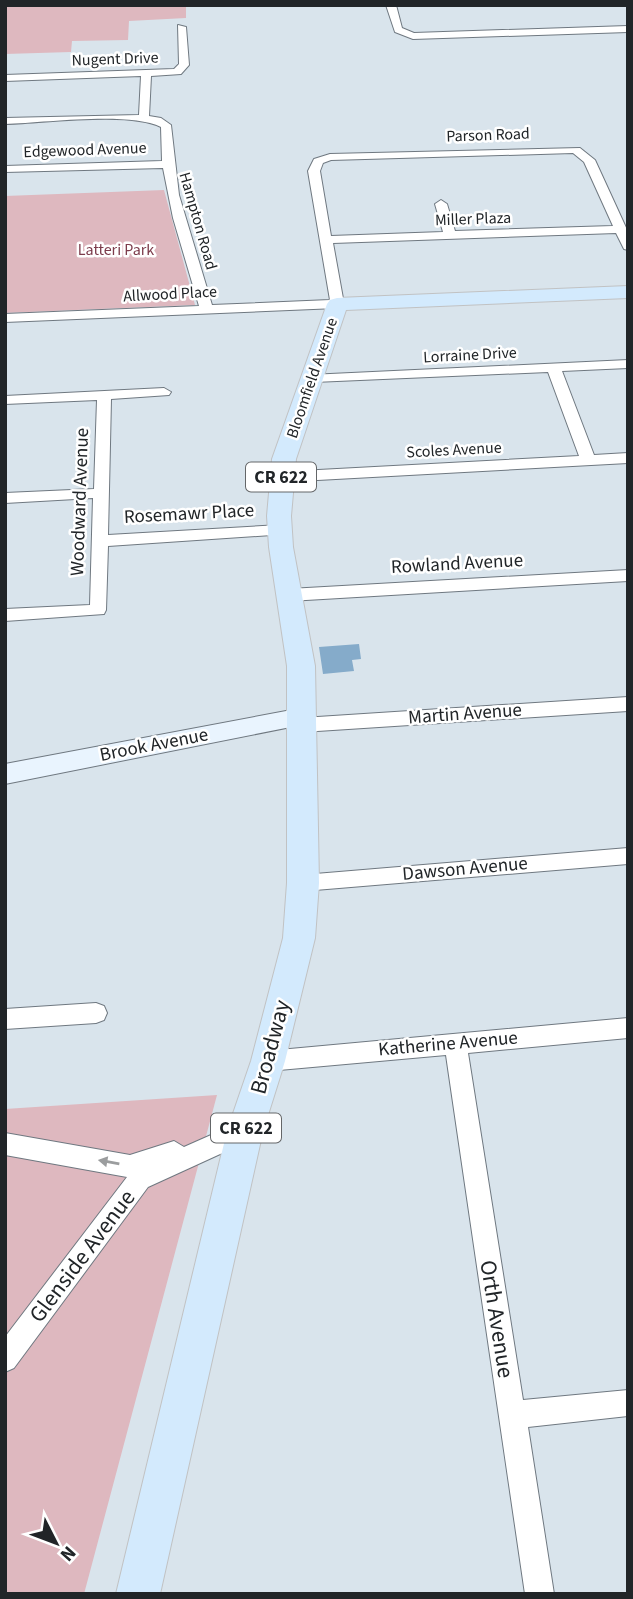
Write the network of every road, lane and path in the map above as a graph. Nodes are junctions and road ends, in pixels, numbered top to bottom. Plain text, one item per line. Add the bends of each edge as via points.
1 (391, 5) edge
2 (181, 27) dead end
3 (628, 29) edge
4 (146, 74) junction
5 (5, 78) edge
6 (144, 117) junction
7 (5, 121) edge
8 (166, 164) junction
9 (5, 169) edge
10 (441, 204) dead end
11 (620, 229) junction
12 (450, 236) junction
13 (326, 240) junction
14 (628, 246) edge
15 (628, 292) edge
16 (337, 304) junction
17 (206, 309) junction
18 (5, 318) edge
19 (628, 364) edge
20 (554, 368) junction
21 (314, 378) junction
22 (164, 392) dead end
23 (104, 395) junction
24 (5, 400) edge
25 (628, 458) edge
26 (588, 460) junction
27 (281, 477) junction
28 (102, 493) junction
29 (5, 498) edge
30 (280, 530) junction
31 (100, 541) junction
32 (628, 575) edge
33 (289, 596) junction
34 (5, 615) edge
35 (300, 657) joint
36 (628, 704) edge
37 (302, 721) junction
38 (5, 774) edge
39 (628, 856) edge
40 (303, 883) junction
41 (96, 1013) dead end
42 (5, 1019) edge
43 (628, 1028) edge
44 (455, 1044) junction
45 (268, 1061) junction
46 (245, 1131) junction
47 (5, 1144) edge
48 (5, 1359) edge
49 (628, 1403) edge
50 (512, 1415) junction
51 (138, 1594) edge
52 (540, 1594) edge

1 - 3 street via 401,33 413,36
2 - 4 street, Nugent Drive via 184,67 177,72
4 - 5 street, Nugent Drive
4 - 6 street
6 - 7 street
6 - 8 street, Hampton Road via 166,125
8 - 9 street, Edgewood Avenue
8 - 17 street, Hampton Road
10 - 12 street
11 - 12 street, Miller Plaza
11 - 13 street, Parson Road via 586,156 568,148 318,161 314,166 316,186
11 - 14 street, Parson Road
12 - 13 street, Miller Plaza
13 - 16 street
15 - 16 main road, Bloomfield Avenue
16 - 17 street, Allwood Place
16 - 21 main road, Bloomfield Avenue / CR 622
17 - 18 street, Allwood Place
19 - 20 street, Lorraine Drive
20 - 21 street, Lorraine Drive
20 - 26 street
21 - 27 main road, Bloomfield Avenue / CR 622
22 - 23 street
23 - 24 street
23 - 28 street, Woodward Avenue
25 - 26 street, Scoles Avenue
26 - 27 street, Scoles Avenue
27 - 30 main road, Bloomfield Avenue / CR 622
28 - 29 street
28 - 31 street, Woodward Avenue
30 - 31 street, Rosemawr Place
30 - 33 main road, Bloomfield Avenue / CR 622
31 - 34 street, Woodward Avenue via 98,610
32 - 33 street, Rowland Avenue
33 - 35 main road, Bloomfield Avenue / CR 622
35 - 37 main road, Broadway / CR 622
36 - 37 street, Martin Avenue
37 - 38 main road, Brook Avenue
37 - 40 main road, Broadway / CR 622
39 - 40 street, Dawson Avenue
40 - 45 main road, Broadway / CR 622 via 299,938
41 - 42 street
43 - 44 street, Katherine Avenue
44 - 45 street, Katherine Avenue
44 - 50 street, Orth Avenue
45 - 46 main road, Broadway / CR 622
46 -> 47 street via 130,1166
46 - 48 street, Glenside Avenue via 140,1180
46 - 51 main road, Broadway / CR 622
49 - 50 street
50 - 52 street, Orth Avenue

